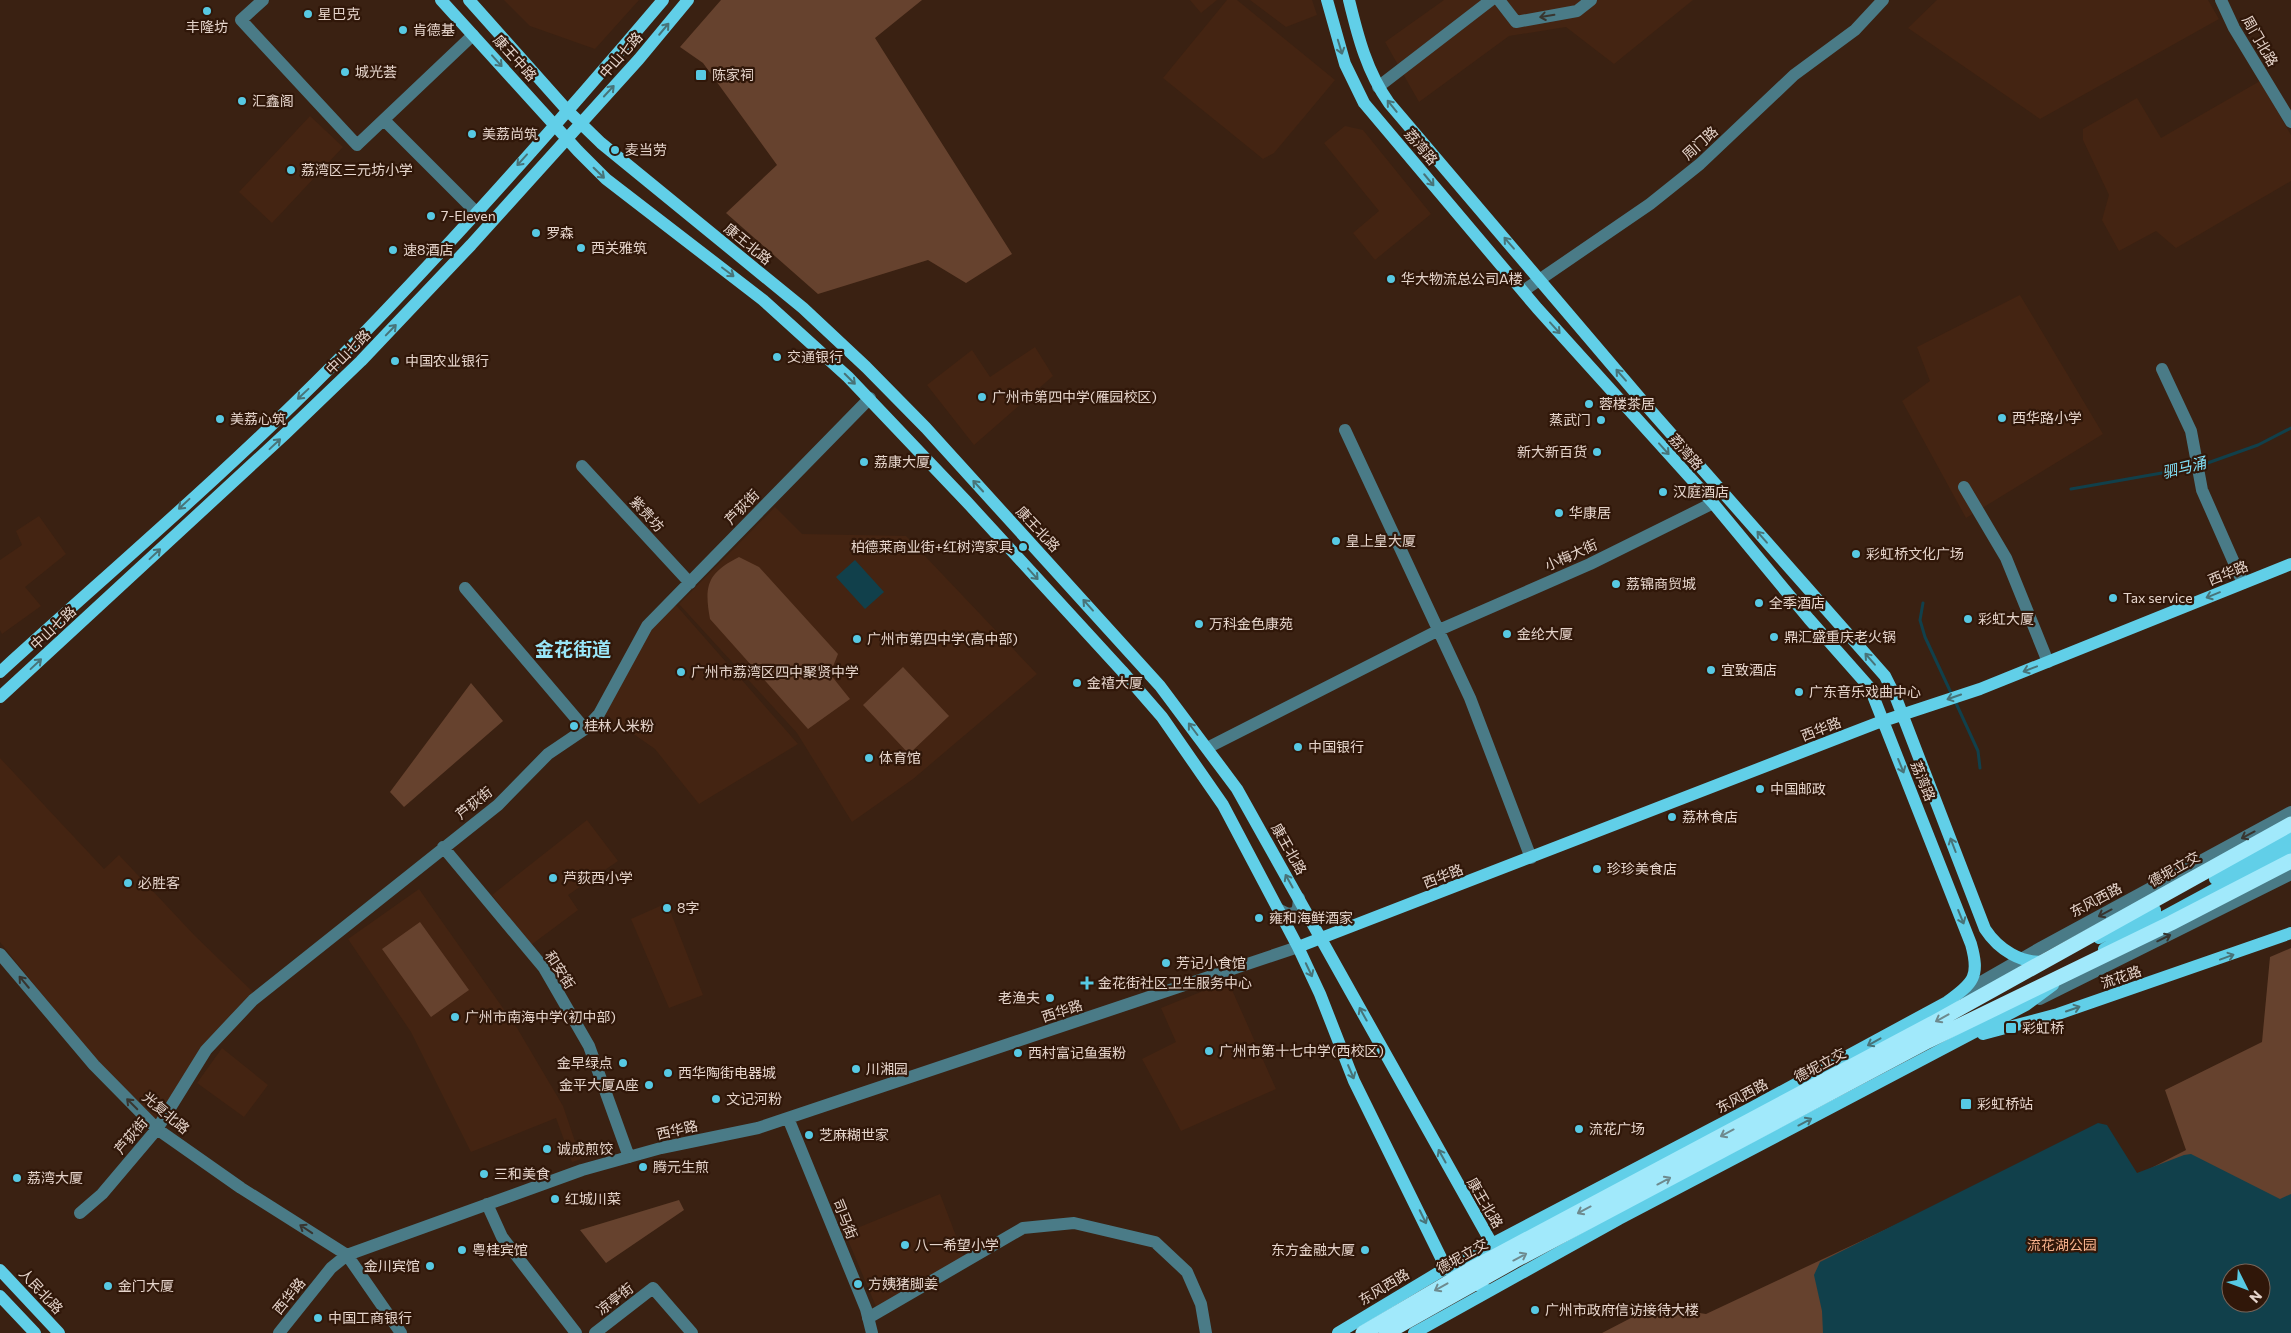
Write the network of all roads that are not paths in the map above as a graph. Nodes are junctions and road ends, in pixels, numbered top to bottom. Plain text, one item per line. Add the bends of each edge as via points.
1 (263, 0) edge
2 (441, 0) edge
3 (469, 0) edge
4 (663, 0) edge
5 (688, 0) edge
6 (1326, 0) edge
7 (1348, 0) edge
8 (1490, 0) edge
9 (1499, 0) edge
10 (1591, 0) edge
11 (1883, 0) edge
12 (2221, 0) edge
13 (473, 35) junction
14 (625, 46) junction
15 (639, 59) junction
16 (1378, 87) junction
17 (568, 110) junction
18 (384, 120) junction
19 (579, 122) junction
20 (2291, 122) edge
21 (554, 124) junction
22 (566, 138) junction
23 (476, 212) junction
24 (1540, 280) junction
25 (1523, 291) junction
26 (2162, 369) dead end
27 (870, 398) junction
28 (1346, 430) dead end
29 (582, 466) dead end
30 (1964, 487) dead end
31 (1713, 503) junction
32 (2291, 564) edge
33 (690, 583) junction
34 (2243, 583) junction
35 (465, 588) dead end
36 (1439, 630) junction
37 (2048, 662) junction
38 (0, 672) edge
39 (1884, 676) junction
40 (1870, 688) junction
41 (0, 697) edge
42 (1902, 716) junction
43 (1883, 721) junction
44 (585, 729) junction
45 (1207, 748) junction
46 (2291, 812) edge
47 (2291, 824) edge
48 (2291, 838) edge
49 (443, 847) junction
50 (2291, 848) edge
51 (1531, 858) junction
52 (2291, 861) edge
53 (2291, 874) edge
54 (1299, 898) junction
55 (1278, 909) junction
56 (2160, 912) junction
57 (2291, 933) edge
58 (1322, 939) junction
59 (1298, 947) junction
60 (0, 954) edge
61 (2061, 958) junction
62 (2020, 959) junction
63 (1947, 1002) junction
64 (2026, 1005) junction
65 (1959, 1041) junction
66 (1744, 1112) junction
67 (788, 1118) junction
68 (157, 1129) junction
69 (1762, 1144) junction
70 (628, 1157) junction
71 (1602, 1187) junction
72 (487, 1204) junction
73 (80, 1213) dead end
74 (1619, 1219) junction
75 (1492, 1244) junction
76 (347, 1255) junction
77 (1446, 1268) junction
78 (0, 1270) edge
79 (0, 1282) edge
80 (1488, 1291) junction
81 (0, 1296) edge
82 (1364, 1317) junction
83 (868, 1318) junction
84 (35, 1333) edge
85 (48, 1333) edge
86 (59, 1333) edge
87 (279, 1333) edge
88 (401, 1333) edge
89 (576, 1333) edge
90 (595, 1333) edge
91 (692, 1333) edge
92 (872, 1333) edge
93 (1206, 1333) edge
94 (1338, 1333) edge
95 (1363, 1333) edge
96 (1374, 1333) edge
97 (1386, 1333) edge
98 (1414, 1333) edge

1 - 18 street via 241,20 357,145
2 - 13 main road, 康王中路
3 - 17 main road, 康王中路
4 - 14 main road, 中山七路
15 -> 5 main road, 中山七路
6 -> 25 main road, 荔湾路 via 1345,64 1364,104
7 - 16 main road, 荔湾路 via 1362,51
8 - 16 street
10 -> 9 street via 1578,11 1516,22
11 - 24 street, 周门路 via 1855,30 1794,75 1700,164 1650,204
12 - 20 street, 周门北路 via 2234,28
13 - 18 street
13 -> 21 main road, 康王中路
14 - 15 main road
14 - 17 main road, 中山七路
19 -> 15 main road, 中山七路
24 -> 16 main road, 荔湾路
17 - 19 main road, 康王北路
17 - 21 main road, 中山七路
18 - 23 street
19 - 22 main road, 中山七路
45 -> 19 main road, 康王北路 via 1141,664 926,428 866,367 823,326 618,159
21 - 22 main road, 康王中路
21 -> 23 main road, 中山七路
22 -> 27 main road via 606,179 783,316
41 -> 22 main road, 中山七路 via 361,361 427,293
23 -> 38 main road, 中山七路 via 308,389
24 - 25 street, 周门路
39 -> 24 main road, 荔湾路
25 -> 31 main road, 荔湾路
26 - 34 street via 2191,432 2202,490
27 - 33 street, 芦荻街
27 -> 55 main road via 1162,717 1224,805
28 - 36 street
29 - 33 street, 紫贵坊
30 - 37 street via 2006,558
31 - 36 street, 小梅大街 via 1590,564
31 - 40 main road, 荔湾路
32 - 34 main road, 西华路
33 - 44 street, 芦荻街 via 647,626 606,703
34 -> 37 main road, 西华路
35 - 44 street
36 - 45 street, 小梅大街
36 - 51 street via 1470,698
37 -> 42 main road, 西华路
39 - 40 main road
39 - 42 main road, 荔湾路 via 1891,685
40 - 43 main road, 荔湾路
42 - 43 main road, 西华路
62 -> 42 main road, 荔湾路 via 1992,939 1986,929
43 - 51 main road, 西华路
43 -> 63 main road, 荔湾路 via 1975,956 1975,972 1968,988
44 - 49 street, 芦荻街 via 548,754 498,805
54 -> 45 main road, 康王北路 via 1237,788
46 -> 62 street, 东风西路
47 -> 95 highway, 德坭立交 via 1935,1022 1475,1267
48 - 56 main road, 德坭立交
49 - 68 street, 芦荻街 via 252,1000 206,1050
49 - 70 street, 和安街 via 544,968 589,1046
50 - 56 main road
51 - 58 main road, 西华路
97 -> 52 highway, 德坭立交 via 1506,1265 1928,1041
64 -> 53 street
54 - 55 street via 1295,913 1288,914
54 - 58 main road, 康王北路
55 - 59 main road
56 - 61 main road
56 - 64 main road via 2090,957
65 -> 57 main road, 流花路 via 2058,1014
58 - 59 main road, 西华路
75 -> 58 main road, 康王北路
59 - 67 street, 西华路
59 -> 77 main road via 1354,1081
68 -> 60 street, 光复北路 via 94,1065
61 - 62 main road via 2040,962
61 - 63 main road
62 - 63 street, 东风西路
63 -> 66 main road, 东风西路
64 - 65 main road
69 -> 65 main road
66 - 69 street
66 - 71 main road, 东风西路
67 - 70 street, 西华路 via 758,1128
67 - 83 street, 司马街
68 - 73 street, 芦荻街 via 102,1194
76 -> 68 street, 光复北路 via 241,1188
69 - 74 main road
70 - 72 street, 西华路
71 - 74 street
71 - 75 main road, 东风西路
72 - 76 street, 西华路
72 - 89 street via 502,1237
74 - 80 main road
75 - 77 main road, 东风西路
75 - 80 main road, 康王北路
76 - 87 street, 西华路 via 331,1268
76 - 88 street
77 - 80 main road
77 - 82 main road, 东风西路
78 - 86 main road, 人民北路
79 - 85 main road
80 - 98 main road
81 - 84 main road
82 - 94 main road, 东风西路
82 - 96 street
83 - 92 street, 司马街
83 - 93 street via 1023,1228 1074,1223 1155,1242 1188,1272 1201,1304
90 - 91 street, 凉亭街 via 653,1288

